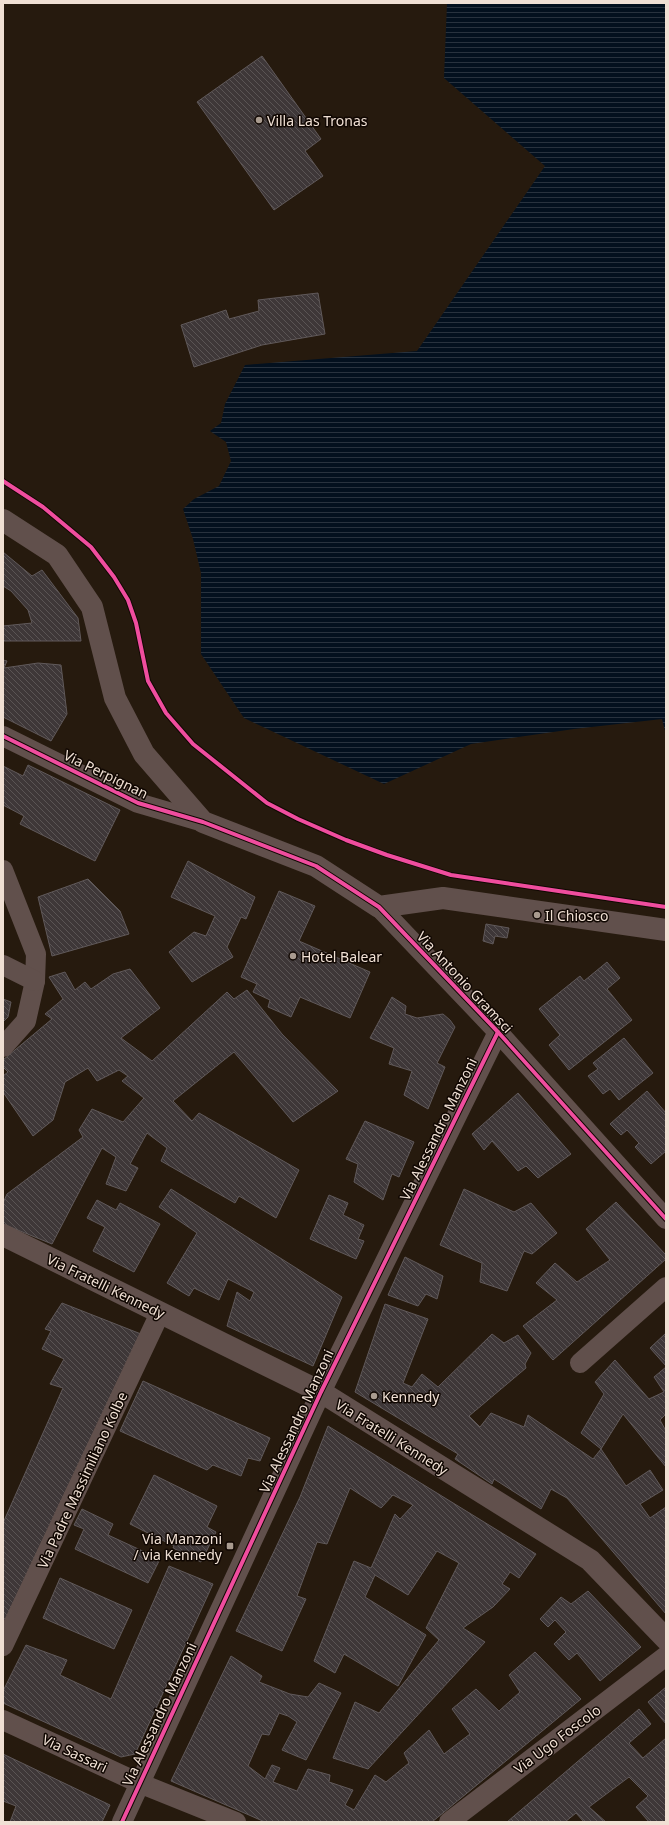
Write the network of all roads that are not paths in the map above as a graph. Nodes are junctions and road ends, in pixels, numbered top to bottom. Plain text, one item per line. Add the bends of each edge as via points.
1 (3, 520) edge
2 (3, 736) edge
3 (203, 822) junction
4 (3, 870) edge
5 (379, 907) junction
6 (666, 930) edge
7 (3, 965) edge
8 (35, 980) junction
9 (498, 1032) junction
10 (3, 1047) edge
11 (666, 1219) edge
12 (3, 1235) edge
13 (666, 1287) edge
14 (160, 1313) junction
15 (580, 1363) dead end
16 (321, 1392) junction
17 (666, 1639) edge
18 (3, 1646) edge
19 (666, 1656) edge
20 (3, 1720) edge
21 (140, 1784) junction
22 (122, 1822) edge
23 (236, 1822) edge
24 (449, 1822) edge

1 - 3 street via 58,555 92,607 115,698 144,754
2 - 3 street, Via Perpignan via 138,803
3 - 5 street, Via Antonio Gramsci via 316,866
4 - 8 street via 36,954
5 - 6 street via 444,898
5 - 9 street, Via Antonio Gramsci
7 - 8 street
8 - 10 street via 26,1021
9 - 11 street, Via Antonio Gramsci
9 - 16 street, Via Alessandro Manzoni
12 - 14 street, Via Fratelli Kennedy
13 - 15 street
14 - 16 street, Via Fratelli Kennedy
14 - 18 street, Via Padre Massimiliano Kolbe
16 - 17 street, Via Fratelli Kennedy via 590,1560
16 - 21 street, Via Alessandro Manzoni
19 - 24 street, Via Ugo Foscolo
20 - 21 street, Via Sassari
21 - 22 street, Via Alessandro Manzoni
21 - 23 street, Via Sassari

